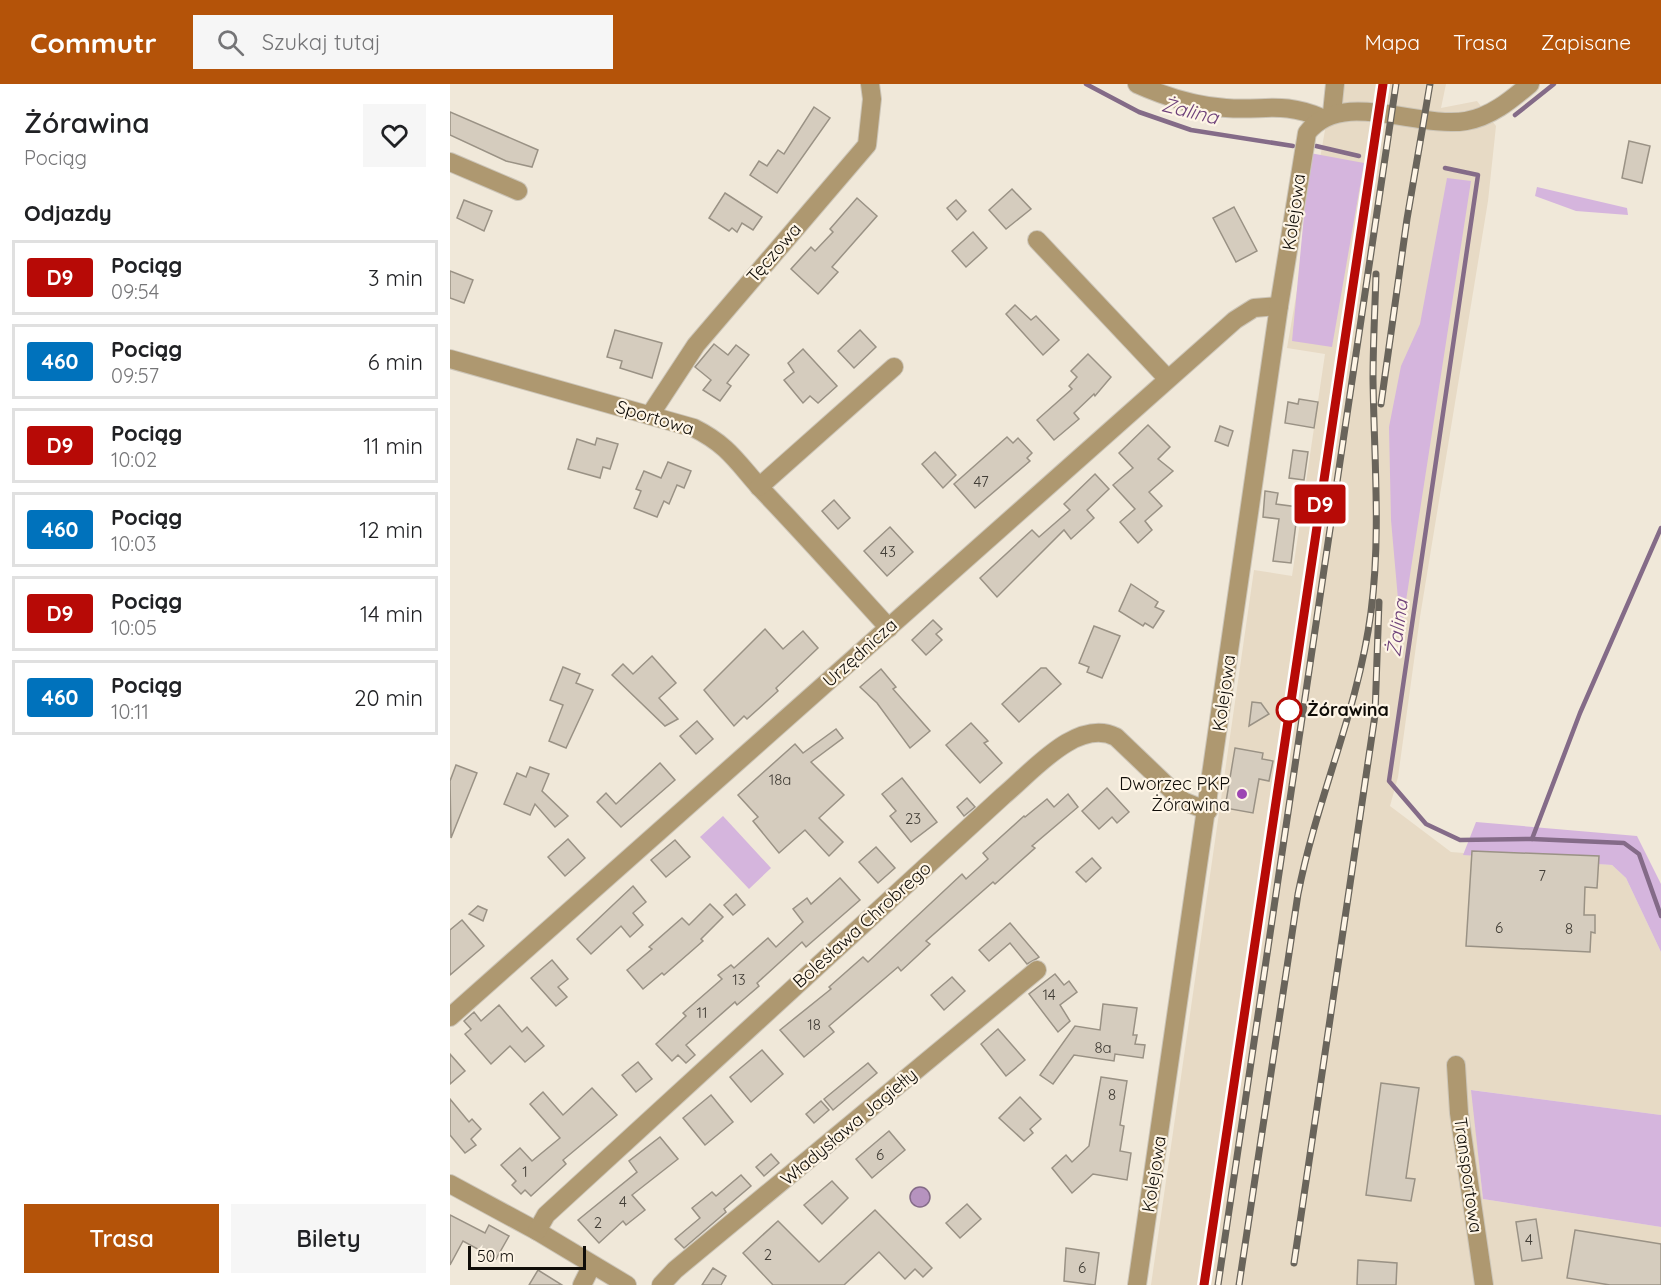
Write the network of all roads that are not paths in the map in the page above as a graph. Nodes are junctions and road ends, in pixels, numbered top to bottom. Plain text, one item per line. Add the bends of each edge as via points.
1 (870, 84) edge
2 (1137, 84) edge
3 (1335, 84) edge
4 (1530, 84) edge
5 (1327, 116) junction
6 (450, 162) edge
7 (518, 190) dead end
8 (1037, 240) dead end
9 (1279, 306) junction
10 (451, 364) edge
11 (894, 367) dead end
12 (1167, 378) junction
13 (650, 415) junction
14 (759, 487) junction
15 (889, 628) junction
16 (1208, 810) junction
17 (1038, 970) dead end
18 (450, 1017) edge
19 (1456, 1065) dead end
20 (450, 1184) edge
21 (537, 1231) junction
22 (592, 1265) junction
23 (582, 1285) edge
24 (627, 1285) edge
25 (661, 1285) edge
26 (1137, 1285) edge
27 (1484, 1285) edge

1 - 13 street, Tęczowa via 867,145 696,345
2 - 5 street via 1204,106 1291,107
3 - 5 street
4 - 5 street via 1500,106 1468,121 1438,123 1362,112
5 - 9 street, Kolejowa via 1307,133 1302,152
6 - 7 street
8 - 12 street
9 - 12 street, Urzędnicza via 1266,305 1245,314
9 - 16 street, Kolejowa
10 - 13 street, Sportowa
11 - 14 street
12 - 15 street, Urzędnicza
13 - 14 street, Sportowa via 713,438 735,456
14 - 15 street, Sportowa
15 - 18 street, Urzędnicza
16 - 21 street, Bolesława Chrobrego via 1183,801 1116,737 1105,731 1078,735 994,804 563,1199 546,1215
16 - 26 street, Kolejowa
17 - 25 street, Władysława Jagiełły
19 - 27 street, Transportowa via 1459,1113
20 - 21 street
21 - 22 street
22 - 23 street
22 - 24 street

